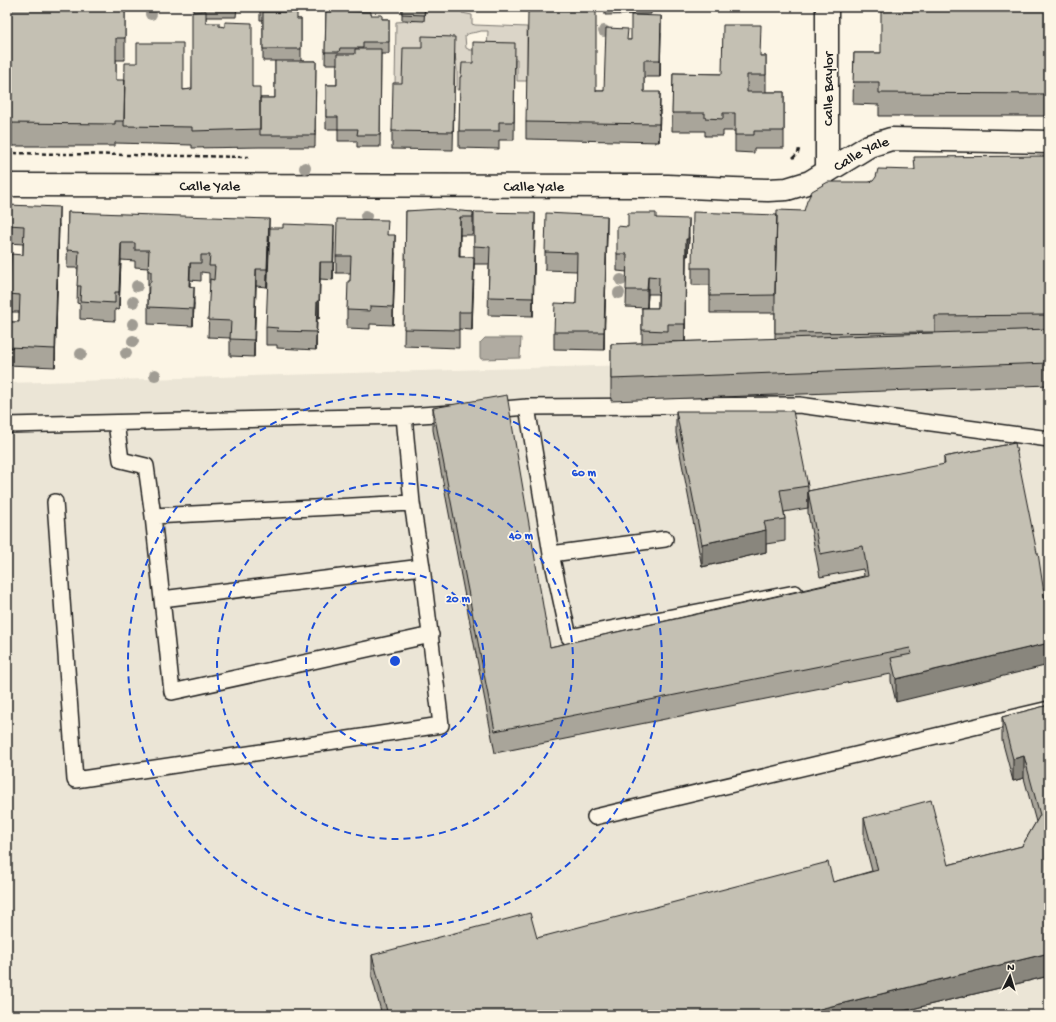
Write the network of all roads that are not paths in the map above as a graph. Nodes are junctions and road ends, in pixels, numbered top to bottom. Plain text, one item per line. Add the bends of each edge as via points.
1 (826, 7) edge
2 (1049, 142) edge
3 (827, 171) junction
4 (7, 185) edge
5 (527, 407) junction
6 (404, 416) junction
7 (116, 423) junction
8 (7, 425) edge
9 (1049, 439) edge
10 (55, 502) dead end
11 (412, 503) junction
12 (153, 516) junction
13 (665, 538) dead end
14 (551, 554) junction
15 (422, 567) junction
16 (795, 592) edge
17 (162, 599) junction
18 (431, 635) junction
19 (1049, 709) edge
20 (595, 817) dead end

1 - 3 street, Calle Baylor
2 - 3 street, Calle Yale via 890,139 869,146
3 - 4 street, Calle Yale via 810,182 787,189 768,190 668,186
5 - 6 lane
5 - 9 lane via 799,405
5 - 14 lane
6 - 7 lane
6 - 11 lane
7 - 8 lane
7 - 12 lane via 121,460 146,466
10 - 18 lane via 75,780 441,725
11 - 12 lane
11 - 15 lane
12 - 17 lane
13 - 14 lane
14 - 16 lane via 568,637
15 - 17 lane
15 - 18 lane
17 - 18 lane via 172,692
19 - 20 lane

